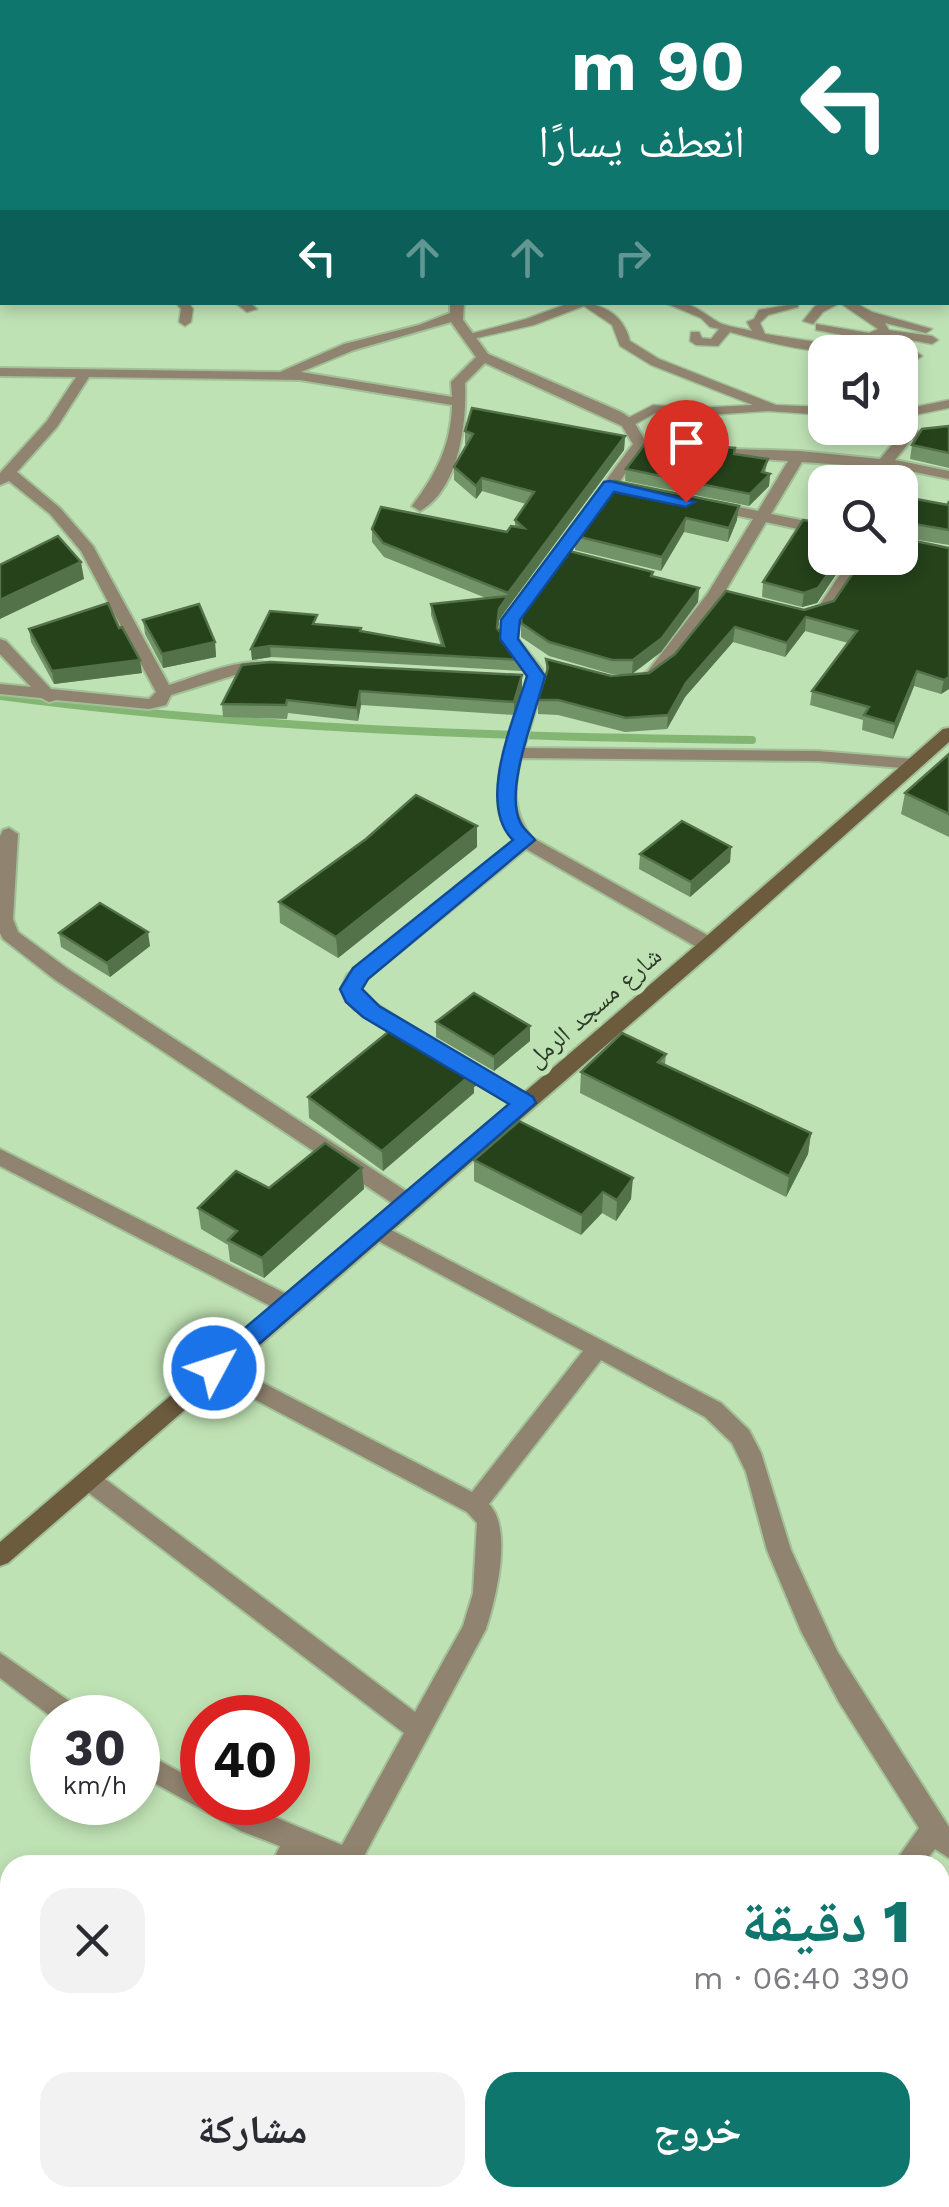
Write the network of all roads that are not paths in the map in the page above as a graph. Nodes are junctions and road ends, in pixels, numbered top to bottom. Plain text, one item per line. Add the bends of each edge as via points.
1 (184, 305) edge
2 (576, 305) edge
3 (589, 305) edge
4 (677, 305) edge
5 (794, 305) dead end
6 (829, 305) edge
7 (858, 307) edge
8 (455, 309) edge
9 (185, 322) dead end
10 (726, 328) junction
11 (882, 332) junction
12 (695, 335) dead end
13 (841, 335) edge
14 (876, 335) edge
15 (892, 335) edge
16 (918, 335) edge
17 (468, 336) junction
18 (761, 337) junction
19 (808, 344) edge
20 (483, 358) junction
21 (0, 372) edge
22 (84, 375) junction
23 (281, 375) junction
24 (949, 404) edge
25 (460, 406) junction
26 (774, 409) junction
27 (808, 410) edge
28 (918, 412) joint
29 (478, 415) edge
30 (628, 422) junction
31 (930, 432) junction
32 (949, 432) edge
33 (690, 449) edge
34 (799, 455) junction
35 (892, 464) junction
36 (949, 474) edge
37 (4, 478) edge
38 (610, 486) junction
39 (629, 490) edge
40 (420, 506) dead end
41 (706, 506) edge
42 (763, 517) junction
43 (808, 526) edge
44 (847, 575) edge
45 (795, 614) edge
46 (0, 644) edge
47 (524, 658) junction
48 (285, 666) edge
49 (558, 666) edge
50 (516, 680) edge
51 (536, 682) junction
52 (627, 683) edge
53 (0, 690) edge
54 (164, 692) junction
55 (49, 697) junction
56 (949, 733) edge
57 (515, 753) junction
58 (914, 764) junction
59 (9, 834) dead end
60 (525, 840) junction
61 (709, 945) junction
62 (525, 1103) junction
63 (0, 1158) edge
64 (408, 1203) junction
65 (376, 1230) junction
66 (288, 1305) junction
67 (597, 1349) junction
68 (214, 1368) junction
69 (89, 1480) junction
70 (475, 1505) junction
71 (2, 1551) edge
72 (0, 1664) edge
73 (42, 1695) edge
74 (420, 1730) junction
75 (248, 1825) edge
76 (941, 1838) edge
77 (291, 1853) edge
78 (357, 1855) edge
79 (919, 1855) edge

1 - 9 lane
2 - 17 lane
3 - 26 lane via 619,324 635,353
4 - 10 lane
5 - 18 lane via 763,313 756,321
6 - 13 lane via 814,324
7 - 11 lane via 876,318
7 - 16 lane via 929,334
8 - 17 street
8 - 23 street via 424,328 349,347
10 - 12 lane via 714,343
10 - 18 lane
11 - 14 lane
11 - 15 lane
17 - 20 street
18 - 19 lane
20 - 25 street via 459,379
20 - 30 street
21 - 22 street
22 - 23 street
22 - 37 street
23 - 25 street
24 - 28 lane
25 - 29 street
25 - 40 street via 453,454
26 - 27 lane
26 - 30 lane via 653,408
28 - 31 lane
30 - 38 street via 640,443
31 - 32 street
31 - 35 street via 907,436
33 - 34 street
34 - 35 street
34 - 42 street
35 - 36 street
37 - 54 street via 55,511 88,549
38 - 39 street
38 - 47 street via 568,556 507,629
41 - 42 street
42 - 43 street
42 - 52 street via 654,675
44 - 45 street via 825,609
46 - 55 street
47 - 49 street
47 - 51 street
48 - 54 street via 233,670
50 - 51 street
51 - 57 street
53 - 55 street
54 - 55 street via 149,704
56 - 58 street, شارع مسجد الرمل
57 - 58 street
57 - 60 street via 506,814
58 - 61 street, شارع مسجد الرمل
59 - 64 street via 4,919 10,935
60 - 61 street
60 - 62 street via 360,974 351,989 371,1012
61 - 62 street, شارع مسجد الرمل
62 - 64 street, شارع مسجد الرمل
63 - 66 street
64 - 65 street, شارع مسجد الرمل
65 - 66 street, شارع مسجد الرمل
65 - 67 street
66 - 68 street, شارع مسجد الرمل
67 - 70 street
67 - 76 street via 737,1428 796,1598
68 - 69 street, شارع مسجد الرمل
68 - 70 street
69 - 71 street, شارع مسجد الرمل
69 - 74 street
70 - 74 street via 492,1530 486,1593
72 - 73 street
74 - 78 street
75 - 77 street
76 - 79 street

